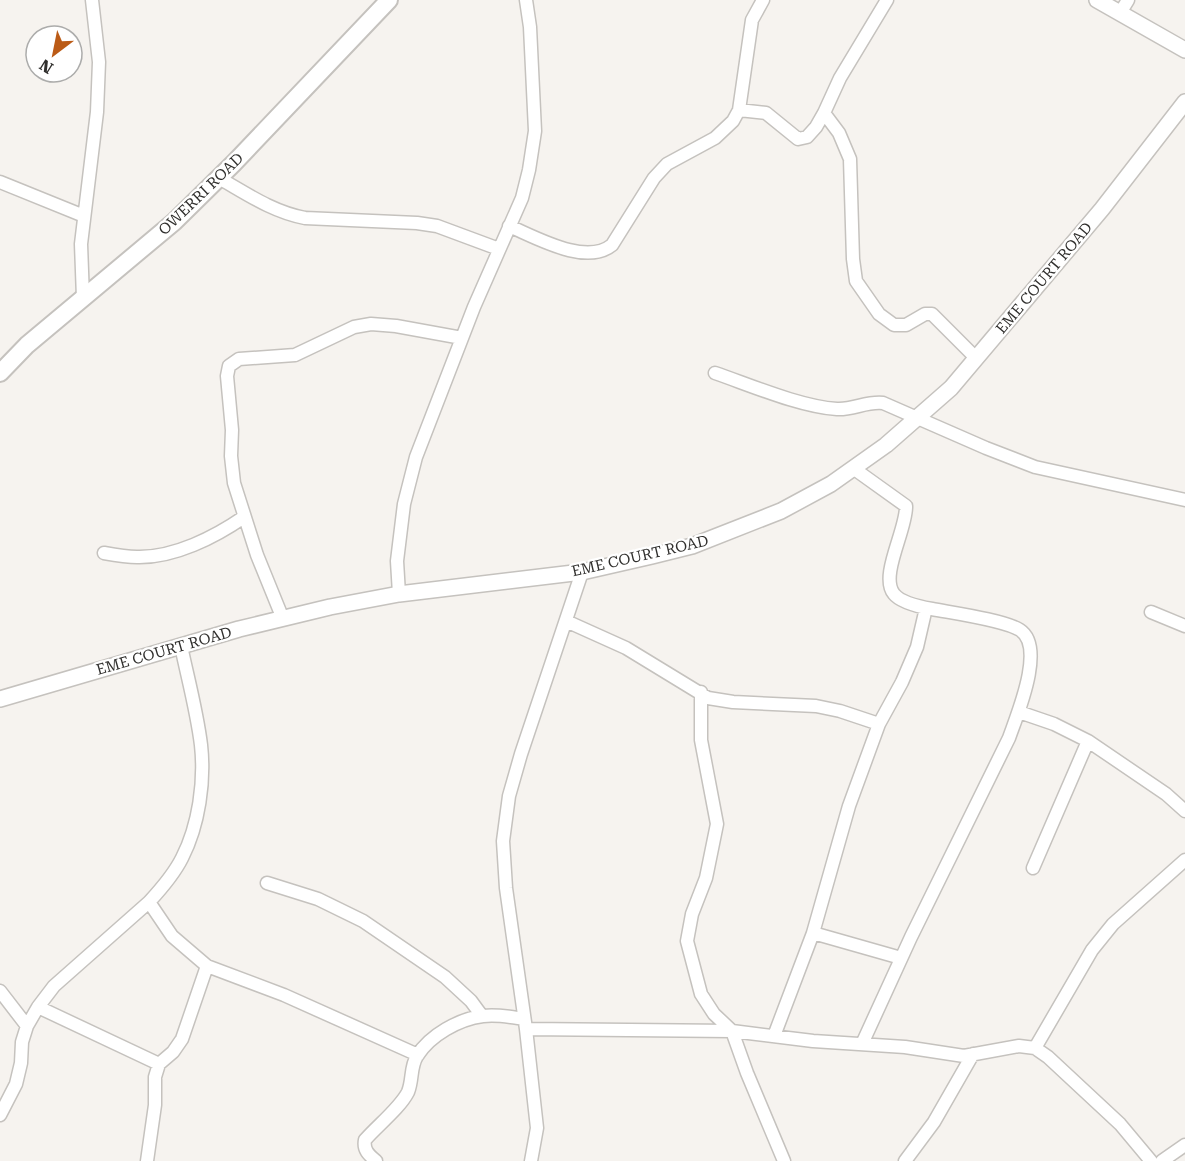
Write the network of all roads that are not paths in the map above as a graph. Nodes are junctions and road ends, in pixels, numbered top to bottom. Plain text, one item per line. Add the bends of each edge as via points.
1 (92, 0) edge
2 (388, 0) edge
3 (526, 0) edge
4 (763, 0) edge
5 (887, 0) edge
6 (1097, 0) edge
7 (1124, 6) edge
8 (1185, 50) edge
9 (1185, 102) edge
10 (738, 110) junction
11 (824, 113) junction
12 (219, 178) junction
13 (0, 182) edge
14 (84, 216) junction
15 (509, 226) junction
16 (499, 249) junction
17 (83, 298) junction
18 (462, 338) junction
19 (976, 357) junction
20 (0, 373) edge
21 (715, 373) dead end
22 (918, 418) junction
23 (854, 468) junction
24 (1185, 500) edge
25 (244, 517) junction
26 (104, 553) dead end
27 (582, 572) junction
28 (399, 594) junction
29 (926, 608) junction
30 (1151, 612) dead end
31 (283, 619) junction
32 (566, 621) junction
33 (1185, 626) edge
34 (181, 646) junction
35 (701, 693) junction
36 (0, 699) edge
37 (1019, 712) junction
38 (879, 724) junction
39 (1088, 741) junction
40 (1185, 811) edge
41 (1185, 860) edge
42 (1034, 868) dead end
43 (267, 883) dead end
44 (149, 902) junction
45 (813, 933) junction
46 (902, 958) junction
47 (207, 966) junction
48 (0, 993) edge
49 (38, 1007) junction
50 (482, 1016) junction
51 (525, 1024) junction
52 (27, 1026) junction
53 (732, 1031) junction
54 (774, 1036) junction
55 (862, 1044) junction
56 (1035, 1048) junction
57 (973, 1054) junction
58 (418, 1055) junction
59 (159, 1064) junction
60 (0, 1115) edge
61 (1185, 1145) edge
62 (147, 1161) edge
63 (376, 1161) edge
64 (531, 1161) edge
65 (784, 1161) edge
66 (905, 1161) edge
67 (1151, 1161) edge
68 (1162, 1161) edge

1 - 14 street via 99,62
2 - 12 main road, OWERRI ROAD
3 - 15 street via 535,131 522,198
4 - 10 street via 752,20
5 - 11 street via 840,78
6 - 7 street
7 - 8 street
9 - 19 street, EME COURT ROAD via 1102,210
10 - 11 street via 766,113 798,139 807,137
10 - 15 street via 733,121 715,138 667,164 612,246 604,252 567,250
11 - 19 street via 840,133 850,159 856,281 879,314 894,325 906,325 932,314
12 - 16 street via 292,216 437,226
12 - 17 main road, OWERRI ROAD via 174,222
13 - 14 street
14 - 17 street
15 - 16 street
16 - 18 street
17 - 20 main road, OWERRI ROAD
18 - 25 street via 371,324 354,327 296,355 239,359 229,366 231,456
18 - 28 street via 416,457 404,504 397,561
19 - 22 street, EME COURT ROAD via 951,388
21 - 22 street via 821,406 838,409 883,403
22 - 23 street, EME COURT ROAD
22 - 24 street via 1035,466
23 - 27 street, EME COURT ROAD via 782,511 730,532 692,546
23 - 29 street via 906,506 891,563 890,584 894,595
25 - 26 street via 204,542 169,552 138,557
25 - 31 street
27 - 28 street, EME COURT ROAD
27 - 32 street
28 - 31 street, EME COURT ROAD
29 - 37 street via 1005,624 1027,637 1030,672
29 - 38 street via 917,647
30 - 33 street
31 - 34 street, EME COURT ROAD
32 - 35 street via 626,648
32 - 51 street via 515,775 503,841
34 - 36 street, EME COURT ROAD
34 - 44 street via 201,746 201,783 195,824 182,858
35 - 38 street via 725,701 816,706
35 - 53 street via 701,740 717,824 687,941 701,994
37 - 39 street
37 - 46 street
38 - 45 street via 838,842
39 - 40 street
39 - 42 street
41 - 56 street via 1113,924 1092,950
43 - 50 street via 318,899 363,921 445,977
44 - 47 street via 172,936
44 - 49 street via 54,986
45 - 46 street
45 - 54 street
46 - 55 street
47 - 58 street via 284,994
47 - 59 street via 182,1039
48 - 52 street
49 - 52 street
49 - 59 street
50 - 51 street via 501,1016
50 - 58 street via 448,1029
51 - 53 street
51 - 64 street via 537,1128
52 - 60 street via 16,1084
53 - 54 street
53 - 65 street
54 - 55 street
55 - 57 street
56 - 57 street via 1019,1046
56 - 67 street via 1120,1124
57 - 66 street via 934,1122
58 - 63 street via 408,1092 365,1140 366,1152
59 - 62 street
61 - 68 street

